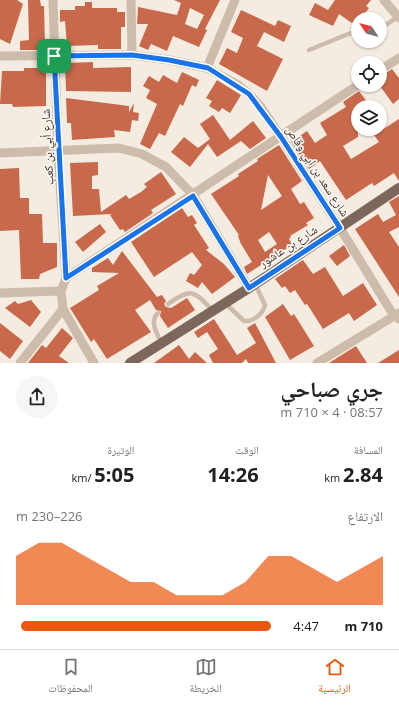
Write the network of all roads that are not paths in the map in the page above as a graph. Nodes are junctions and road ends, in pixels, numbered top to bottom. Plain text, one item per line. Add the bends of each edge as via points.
1 (53, 0) edge
2 (131, 0) edge
3 (235, 0) edge
4 (384, 0) edge
5 (399, 18) edge
6 (387, 24) edge
7 (351, 33) edge
8 (309, 50) dead end
9 (132, 55) junction
10 (0, 56) edge
11 (54, 56) junction
12 (399, 58) edge
13 (387, 66) edge
14 (208, 68) junction
15 (351, 90) edge
16 (281, 137) junction
17 (58, 151) junction
18 (0, 153) edge
19 (399, 188) edge
20 (193, 196) junction
21 (340, 228) junction
22 (66, 278) junction
23 (252, 286) junction
24 (61, 292) junction
25 (0, 293) edge
26 (225, 303) junction
27 (168, 304) dead end
28 (63, 309) junction
29 (213, 310) junction
30 (158, 313) dead end
31 (398, 316) edge
32 (161, 343) junction
33 (20, 363) edge
34 (94, 363) edge
35 (130, 363) edge
36 (317, 363) edge

1 - 11 street, شارع أبي بن كعب
2 - 9 street
3 - 14 street
4 - 5 street
5 - 6 lane
7 - 8 lane
9 - 11 street, شارع سعد بن ابي وقاص
9 - 14 street, شارع سعد بن ابي وقاص
10 - 11 street, شارع سعد بن ابي وقاص
11 - 17 street, شارع أبي بن كعب
12 - 13 street
14 - 16 street, شارع سعد بن ابي وقاص via 249,94
15 - 16 street
16 - 20 street
16 - 21 street, شارع سعد بن ابي وقاص
17 - 18 street
17 - 20 street via 119,148 142,154 166,167
17 - 22 street, شارع أبي بن كعب
19 - 21 main road, شارع بن عاشور
20 - 22 street
20 - 23 street
21 - 23 main road, شارع بن عاشور
21 - 31 street, شارع سعد بن ابي وقاص
22 - 24 street, شارع أبي بن كعب
23 - 26 main road, شارع بن عاشور
23 - 26 lane via 265,305 263,312 252,320 244,321
24 - 25 street
24 - 28 street
26 - 29 main road, شارع بن عاشور
27 - 29 lane via 189,292 196,294
28 - 33 street
28 - 34 street
29 - 32 main road, شارع بن عاشور
30 - 32 lane via 153,322
31 - 36 street
32 - 35 main road, شارع بن عاشور

